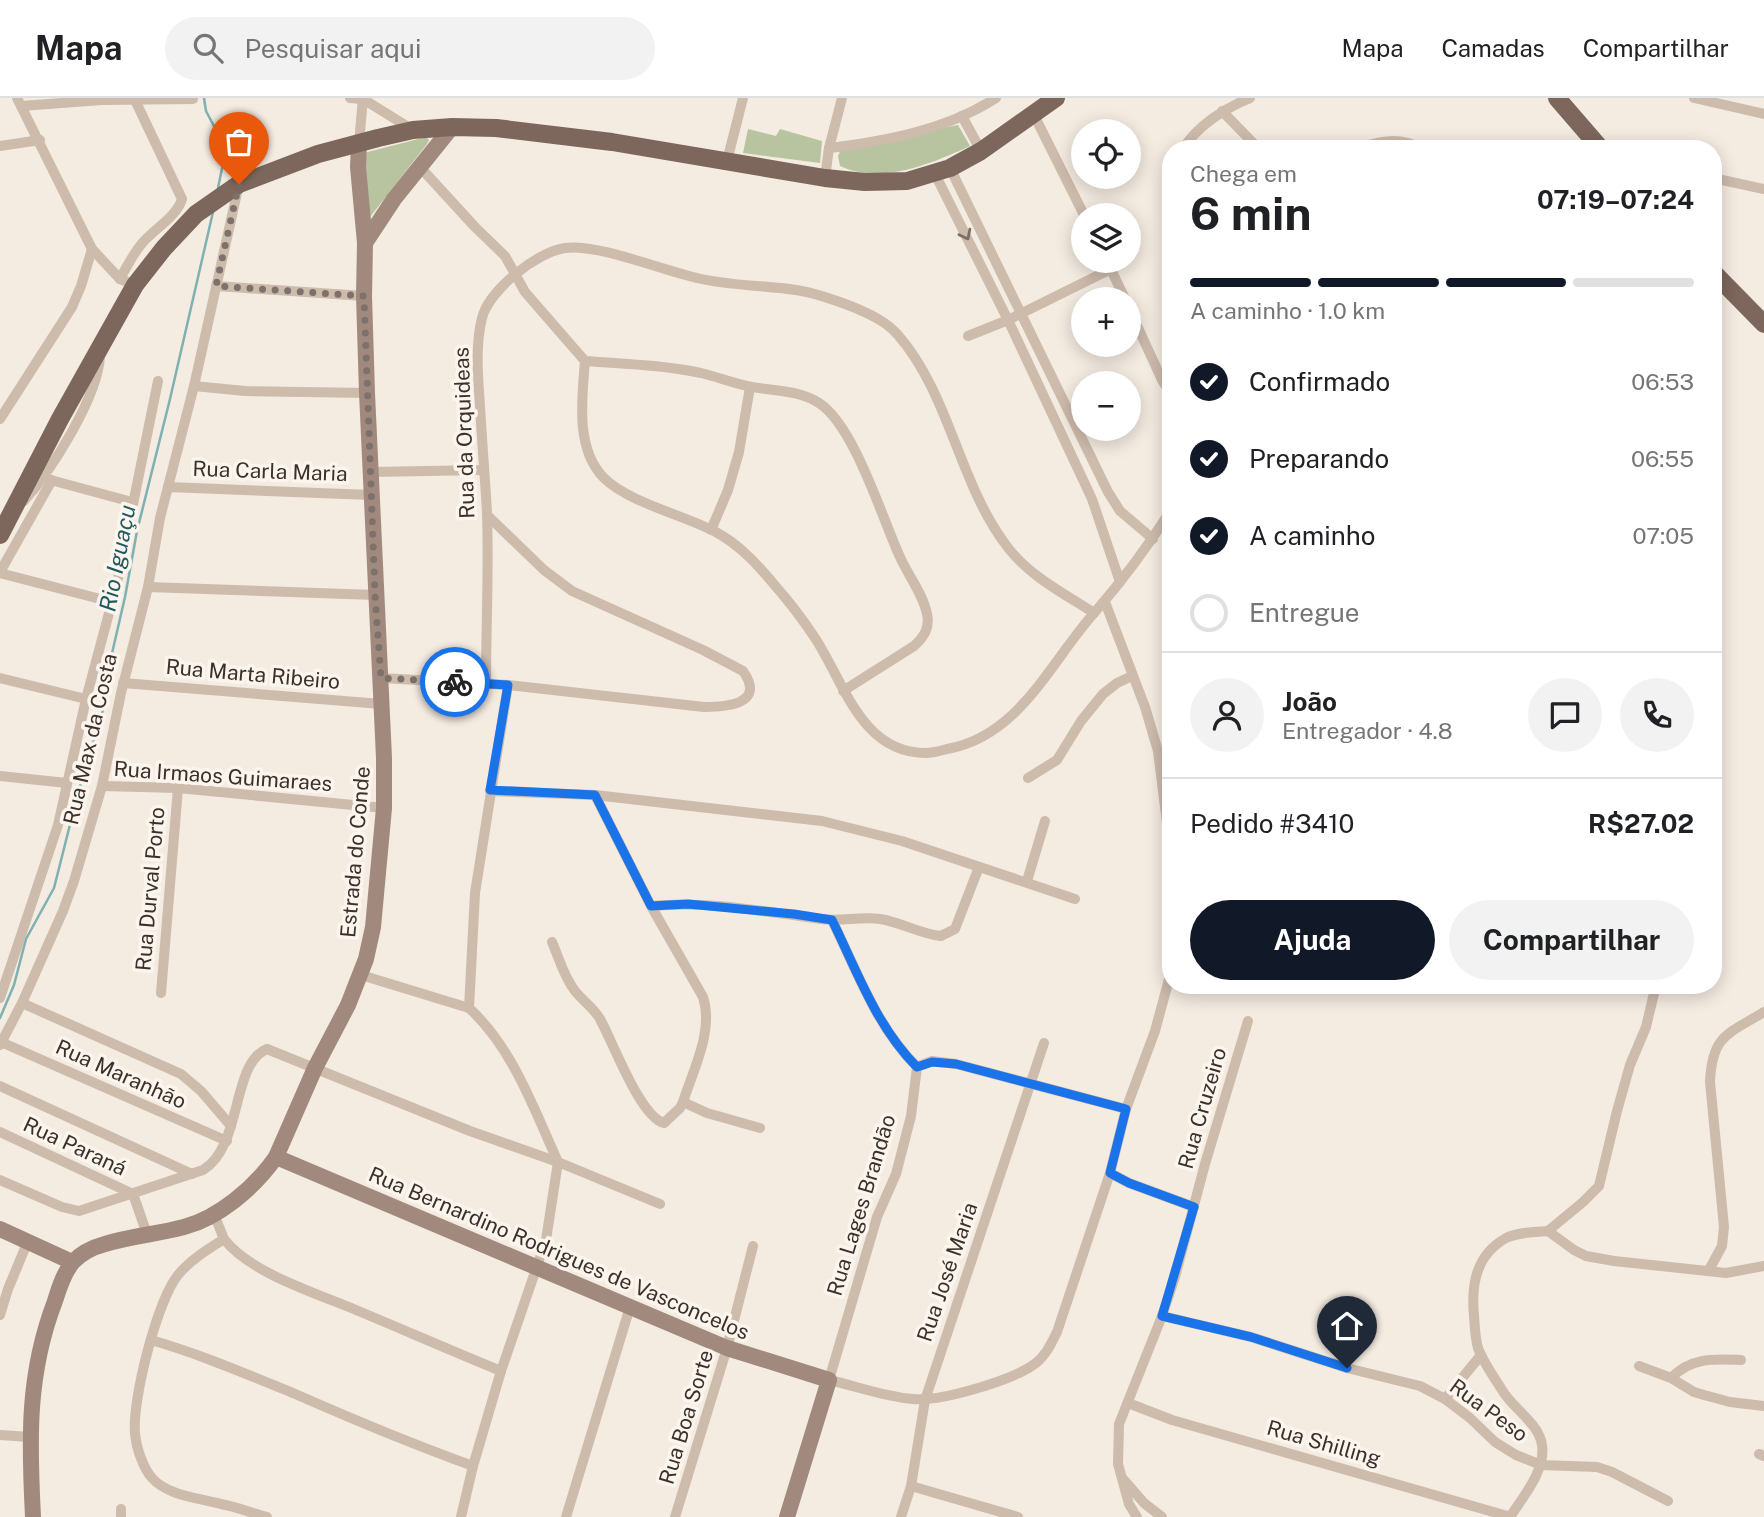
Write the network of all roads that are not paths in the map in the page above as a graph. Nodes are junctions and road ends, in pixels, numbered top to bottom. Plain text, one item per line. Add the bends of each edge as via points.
1 (350, 98) edge
2 (743, 98) edge
3 (842, 98) edge
4 (996, 98) edge
5 (1056, 98) edge
6 (1250, 98) edge
7 (1557, 98) edge
8 (1694, 98) edge
9 (101, 99) edge
10 (193, 99) edge
11 (363, 99) edge
12 (135, 100) junction
13 (19, 102) edge
14 (1222, 111) junction
15 (1764, 114) edge
16 (1034, 115) junction
17 (962, 116) junction
18 (452, 127) junction
19 (413, 130) junction
20 (40, 140) junction
21 (1188, 140) edge
22 (1250, 140) edge
23 (1593, 140) edge
24 (359, 143) junction
25 (0, 146) edge
26 (829, 148) junction
27 (981, 151) junction
28 (727, 161) junction
29 (420, 167) junction
30 (943, 171) junction
31 (825, 178) junction
32 (1722, 180) edge
33 (1764, 189) edge
34 (227, 192) junction
35 (1078, 203) edge
36 (365, 243) junction
37 (92, 249) junction
38 (1094, 273) edge
39 (516, 275) junction
40 (1722, 281) edge
41 (128, 282) junction
42 (216, 286) junction
43 (364, 296) junction
44 (1021, 313) junction
45 (1008, 320) junction
46 (1764, 324) edge
47 (1141, 335) edge
48 (968, 336) dead end
49 (100, 350) junction
50 (585, 361) junction
51 (158, 381) dead end
52 (1162, 381) edge
53 (194, 386) junction
54 (750, 387) junction
55 (367, 393) junction
56 (1063, 400) junction
57 (1050, 407) junction
58 (0, 419) edge
59 (484, 470) junction
60 (370, 472) junction
61 (48, 479) junction
62 (168, 487) junction
63 (371, 495) junction
64 (132, 502) junction
65 (15, 509) junction
66 (487, 515) junction
67 (1162, 524) edge
68 (711, 530) junction
69 (0, 535) edge
70 (1153, 539) junction
71 (0, 573) edge
72 (1120, 582) junction
73 (148, 587) junction
74 (375, 595) junction
75 (112, 602) junction
76 (1105, 602) junction
77 (1094, 613) junction
78 (1132, 676) junction
79 (0, 678) edge
80 (381, 678) junction
81 (123, 683) junction
82 (486, 684) junction
83 (508, 685) junction
84 (843, 691) junction
85 (86, 699) junction
86 (381, 704) junction
87 (0, 776) edge
88 (1028, 778) dead end
89 (67, 783) junction
90 (1162, 783) edge
91 (102, 786) junction
92 (178, 788) junction
93 (490, 790) junction
94 (595, 795) junction
95 (384, 808) junction
96 (1045, 821) dead end
97 (979, 867) junction
98 (1027, 881) junction
99 (1075, 899) dead end
100 (651, 906) junction
101 (832, 920) junction
102 (552, 942) dead end
103 (0, 960) edge
104 (12, 964) junction
105 (361, 975) junction
106 (1, 991) edge
107 (160, 993) dead end
108 (1165, 994) edge
109 (1654, 994) edge
110 (22, 1003) junction
111 (469, 1008) junction
112 (1764, 1012) edge
113 (1248, 1021) dead end
114 (1044, 1043) dead end
115 (1, 1044) edge
116 (917, 1067) junction
117 (315, 1068) junction
118 (1031, 1085) junction
119 (0, 1086) edge
120 (682, 1101) junction
121 (1126, 1109) junction
122 (231, 1126) junction
123 (760, 1128) dead end
124 (0, 1132) edge
125 (226, 1141) junction
126 (276, 1157) junction
127 (558, 1161) junction
128 (1110, 1173) junction
129 (192, 1174) junction
130 (0, 1180) edge
131 (134, 1194) junction
132 (660, 1204) dead end
133 (1194, 1207) junction
134 (214, 1214) junction
135 (0, 1229) edge
136 (1548, 1230) junction
137 (147, 1234) junction
138 (224, 1238) junction
139 (28, 1241) junction
140 (753, 1246) dead end
141 (72, 1262) junction
142 (1764, 1266) edge
143 (535, 1267) junction
144 (1709, 1270) junction
145 (4, 1287) edge
146 (630, 1307) junction
147 (0, 1315) edge
148 (1162, 1316) junction
149 (152, 1340) junction
150 (727, 1348) junction
151 (1481, 1355) junction
152 (1741, 1360) dead end
153 (1639, 1366) dead end
154 (501, 1371) junction
155 (1671, 1378) junction
156 (828, 1380) junction
157 (1445, 1399) junction
158 (925, 1400) junction
159 (1128, 1403) junction
160 (1764, 1406) edge
161 (0, 1435) edge
162 (30, 1437) junction
163 (1541, 1465) junction
164 (473, 1466) junction
165 (1121, 1477) junction
166 (911, 1486) junction
167 (1668, 1501) dead end
168 (1476, 1512) edge
169 (33, 1517) edge
170 (267, 1517) edge
171 (461, 1517) edge
172 (566, 1517) edge
173 (675, 1517) edge
174 (787, 1517) edge
175 (901, 1517) edge
176 (1018, 1517) edge
177 (1137, 1517) edge
178 (1162, 1517) edge
179 (1510, 1517) edge

1 - 11 street
2 - 28 street
3 - 26 street
4 - 17 street
5 - 16 main road
6 - 14 street
7 - 23 main road
8 - 15 street
9 - 12 street
9 - 13 street
10 - 12 street
11 - 19 street
11 - 24 street
12 - 41 street via 182,199 129,262
13 - 20 street
14 - 21 street
14 - 22 street
16 - 27 main road
16 - 35 street
17 - 26 street via 922,131
17 - 27 street
18 - 19 main road
18 - 28 main road via 612,142
18 - 29 street
19 - 24 main road
20 - 25 street
20 - 37 street
24 - 34 main road via 318,154
24 - 36 street, Estrada do Conde
26 - 31 street
27 - 30 main road
28 - 31 main road
29 - 36 street
29 - 39 street via 505,256
30 - 31 main road via 907,181
30 - 44 street
30 -> 45 street
32 - 33 street
34 - 41 main road via 196,214
34 - 42 street, Rua Max da Costa
36 - 43 street, Estrada do Conde
37 - 41 street
37 - 58 street via 72,307
38 - 44 street
39 - 50 street via 525,292
39 - 59 street, Rua da Orquideas via 492,298 481,324 478,384
39 - 77 street, Rua da Orquideas via 567,247 732,285 800,291 866,312 885,323 914,358 937,399 979,497 1008,548 1035,574
40 - 46 main road
41 - 49 main road
42 - 43 street
42 - 53 street, Rua Max da Costa
43 - 55 street, Estrada do Conde
44 - 45 street
44 - 56 street
45 - 48 street
45 - 57 street
47 - 52 street
49 - 61 street via 93,386
49 - 65 main road
50 - 54 street via 660,366
50 - 68 street via 581,408 587,450 604,478 635,497
51 - 64 street, Rua Max da Costa
53 - 55 street
53 - 62 street, Rua Max da Costa
54 - 68 street via 739,452
54 - 84 street via 806,396 833,416 848,439 927,613 924,637
55 - 60 street, Estrada do Conde
56 - 57 street
56 - 70 street via 1114,503
57 - 72 street via 1092,499
59 - 60 street
59 - 66 street, Rua da Orquideas
60 - 63 street, Estrada do Conde
61 - 64 street
61 - 65 street
61 - 71 street
62 - 63 street, Rua Carla Maria
62 - 73 street, Rua Max da Costa
63 - 74 street, Estrada do Conde
64 - 75 street, Rua Max da Costa
65 - 69 main road
66 - 82 street, Rua da Orquideas
66 - 83 street via 572,591 732,663 750,685 741,702 723,707
67 - 70 street
68 - 84 street via 736,544 785,597 815,638
70 - 72 street
71 - 75 street
72 - 76 street
73 - 74 street
73 - 81 street, Rua Max da Costa
74 - 80 street, Estrada do Conde
75 - 85 street, Rua Max da Costa
76 - 77 street
76 - 78 street
77 - 84 street via 1023,705 979,740 955,748 927,753 901,749 869,728
78 - 88 street via 1103,694 1057,760
78 - 90 street via 1158,751
79 - 85 street
80 - 82 street
80 - 86 street, Estrada do Conde
81 - 86 street, Rua Marta Ribeiro
81 - 91 street, Rua Max da Costa
82 - 83 street
83 - 93 street
85 - 89 street, Rua Max da Costa
86 - 95 street, Estrada do Conde
87 - 89 street
89 - 104 street, Rua Max da Costa via 58,825
91 - 92 street, Rua Irmaos Guimaraes
91 - 110 street, Rua Max da Costa via 74,881
92 - 95 street, Rua Irmaos Guimaraes
92 - 107 street, Rua Durval Porto
93 - 94 street
93 - 111 street via 475,893
94 - 97 street via 822,821
94 - 100 street
95 - 105 street, Estrada do Conde via 373,927
96 - 98 street
97 - 98 street
97 - 101 street via 955,929 942,936 883,919
98 - 99 street
100 - 101 street via 688,904
100 - 120 street via 706,1007 704,1032
101 - 116 street via 879,1018
102 - 120 street via 575,991 602,1022 618,1060 656,1121 664,1123
103 - 104 street
104 - 106 street, Rua Max da Costa
105 - 111 street
105 - 117 street, Estrada do Conde
108 - 121 street
109 - 136 street via 1623,1088 1599,1186
110 - 115 street, Rua Max da Costa
110 - 122 street via 181,1074
111 - 127 street via 499,1044
112 - 144 street via 1720,1040 1711,1062 1724,1227 1722,1246
113 - 133 street, Rua Cruzeiro
114 - 118 street, Rua José Maria
115 - 125 street, Rua Maranhão
116 - 118 street via 940,1061
116 - 156 street, Rua Lages Brandão via 911,1116 896,1174 877,1217
117 - 122 street via 267,1049 255,1057
117 - 126 street, Estrada do Conde
117 - 127 street
118 - 121 street
118 - 158 street, Rua José Maria
119 - 129 street
120 - 123 street
121 - 128 street
122 - 125 street
124 - 131 street, Rua Paraná
125 - 129 street via 211,1165
126 - 134 street, Estrada do Conde
126 - 143 street, Rua Bernardino Rodrigues de Vasconcelos
127 - 132 street
127 - 143 street via 546,1240
128 - 133 street
128 - 158 street via 1046,1353 1034,1365 1000,1379 953,1396
129 - 131 street
130 - 131 street via 79,1211
131 - 137 street
133 - 148 street, Rua Cruzeiro
134 - 137 street, Estrada do Conde via 184,1227
134 - 138 street
135 - 139 street
136 - 144 street via 1587,1255
136 - 151 street via 1506,1239 1488,1252 1479,1266 1473,1303
137 - 141 street, Estrada do Conde via 104,1244
138 - 149 street via 177,1277
138 - 154 street via 251,1264
139 - 141 street
139 - 145 street
140 - 150 street, Rua Boa Sorte
141 - 162 street via 36,1363
142 - 144 street via 1726,1273
143 - 146 street, Rua Bernardino Rodrigues de Vasconcelos
143 - 154 street
145 - 147 street
146 - 150 street, Rua Bernardino Rodrigues de Vasconcelos
146 - 172 street
148 - 157 street, Rua Peso via 1420,1386
148 - 159 street, Rua Cruzeiro
149 - 164 street
149 - 170 street via 135,1409 135,1436 151,1477 189,1496
150 - 156 street, Rua Bernardino Rodrigues de Vasconcelos
150 - 173 street, Rua Boa Sorte
151 - 157 street
151 - 163 street via 1503,1393 1537,1433 1542,1443
152 - 155 street via 1701,1360 1681,1367
153 - 155 street
154 - 164 street
155 - 160 street via 1694,1392
156 - 158 street
156 - 174 street, Rua Lages Brandão
157 - 163 street, Rua Peso via 1495,1442
158 - 166 street, Rua José Maria
159 - 165 street, Rua Cruzeiro via 1117,1438
159 - 168 street, Rua Shilling
161 - 162 street
162 - 169 street
163 - 167 street, Rua Peso via 1597,1467
163 - 179 street
164 - 171 street
165 - 177 street, Rua Cruzeiro
165 - 178 street
166 - 175 street, Rua José Maria
166 - 176 street
168 - 179 street, Rua Shilling

